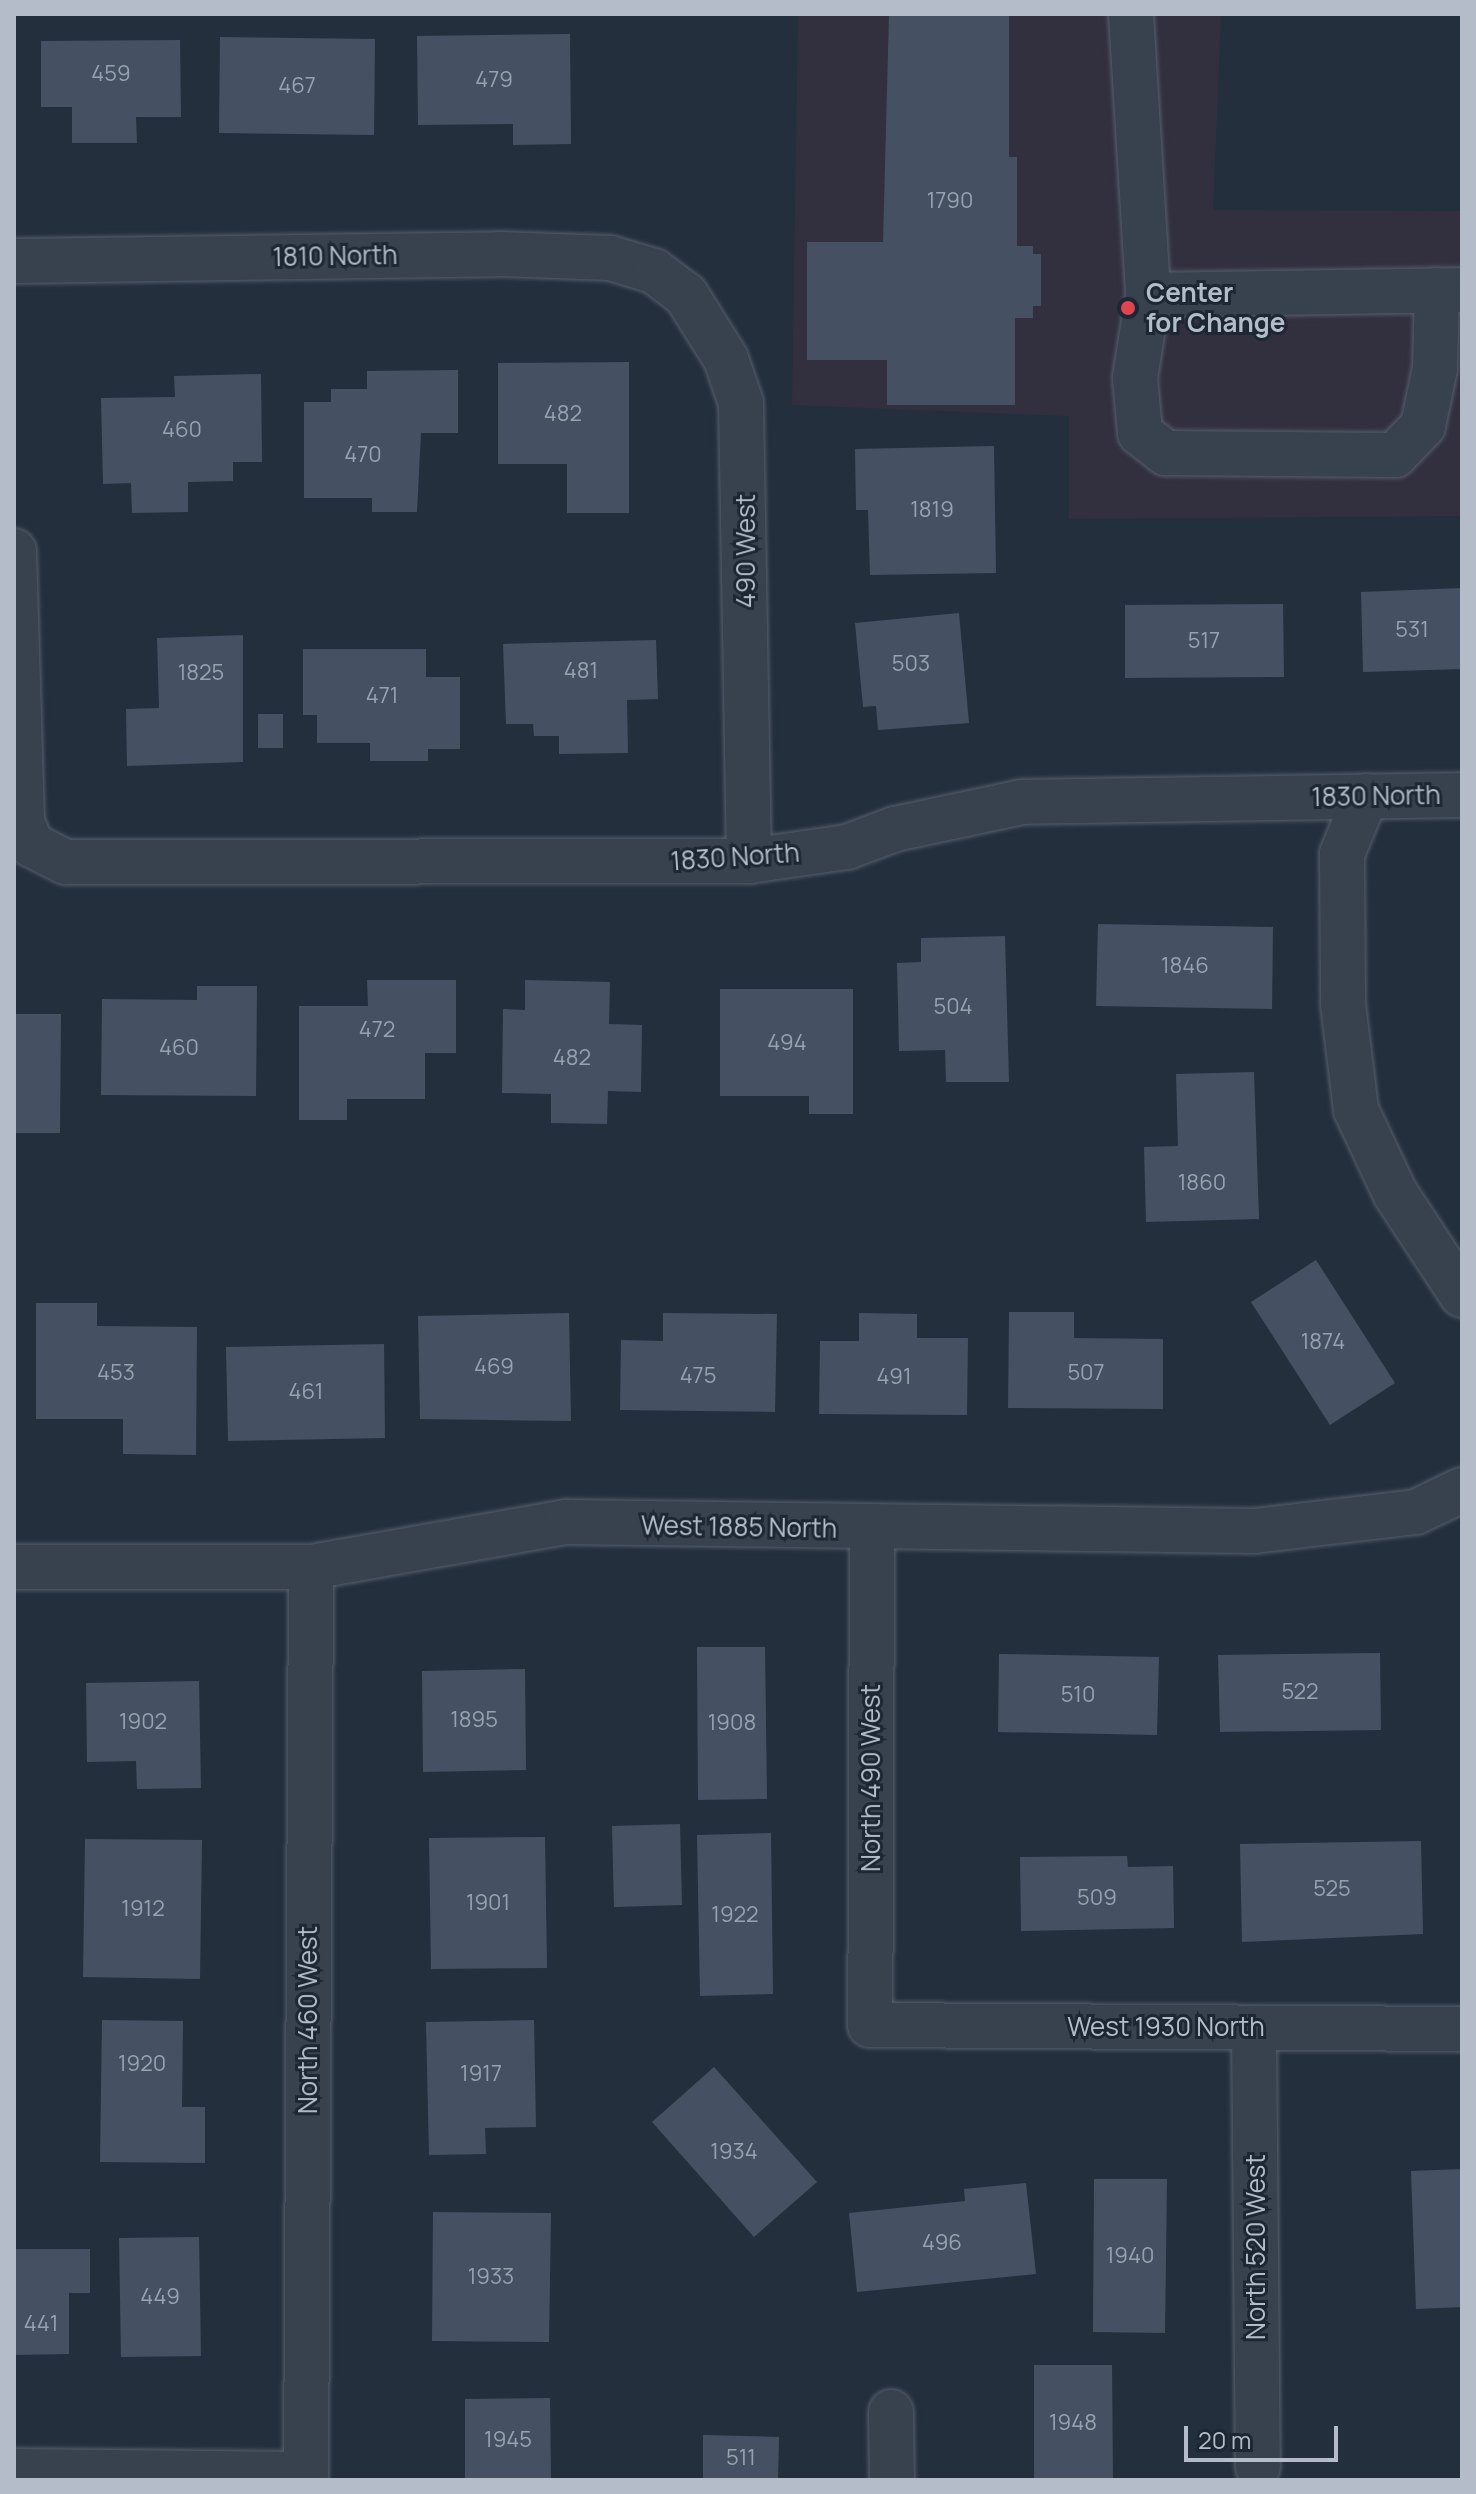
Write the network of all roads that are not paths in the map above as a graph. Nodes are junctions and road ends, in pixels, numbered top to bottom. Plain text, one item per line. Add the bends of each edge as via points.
1 (1131, 14) edge
2 (14, 261) edge
3 (654, 271) joint
4 (1450, 290) edge
5 (1148, 295) junction
6 (14, 551) edge
7 (1462, 795) edge
8 (1366, 796) junction
9 (749, 861) junction
10 (1462, 1295) edge
11 (1462, 1490) edge
12 (872, 1530) junction
13 (14, 1567) edge
14 (311, 1567) junction
15 (870, 2025) joint
16 (1254, 2028) junction
17 (1462, 2029) edge
18 (891, 2412) dead end
19 (1258, 2467) dead end
20 (14, 2471) edge
21 (892, 2480) edge

1 - 5 street
2 - 3 street, 1810 North via 500,254 610,258
3 - 9 street, 490 West via 702,316 726,359 741,403
4 - 5 street
4 - 5 street via 1423,426 1395,455 1166,453 1140,433 1135,378
6 - 9 street, 1830 North via 22,822 32,845 42,853 104,866
7 - 8 street, 1830 North
8 - 9 street, 1830 North via 1022,802 895,829 847,847
8 - 10 street via 1342,854 1343,1004 1356,1110 1395,1193
11 - 12 street, West 1885 North via 1416,1512 1254,1531
12 - 14 street, West 1885 North via 566,1522
12 - 15 street, North 490 West
13 - 14 street, West 1885 North
14 - 20 street, North 460 West via 306,2474
15 - 16 street, West 1930 North
16 - 17 street, West 1930 North
16 - 19 street, North 520 West
18 - 21 street

